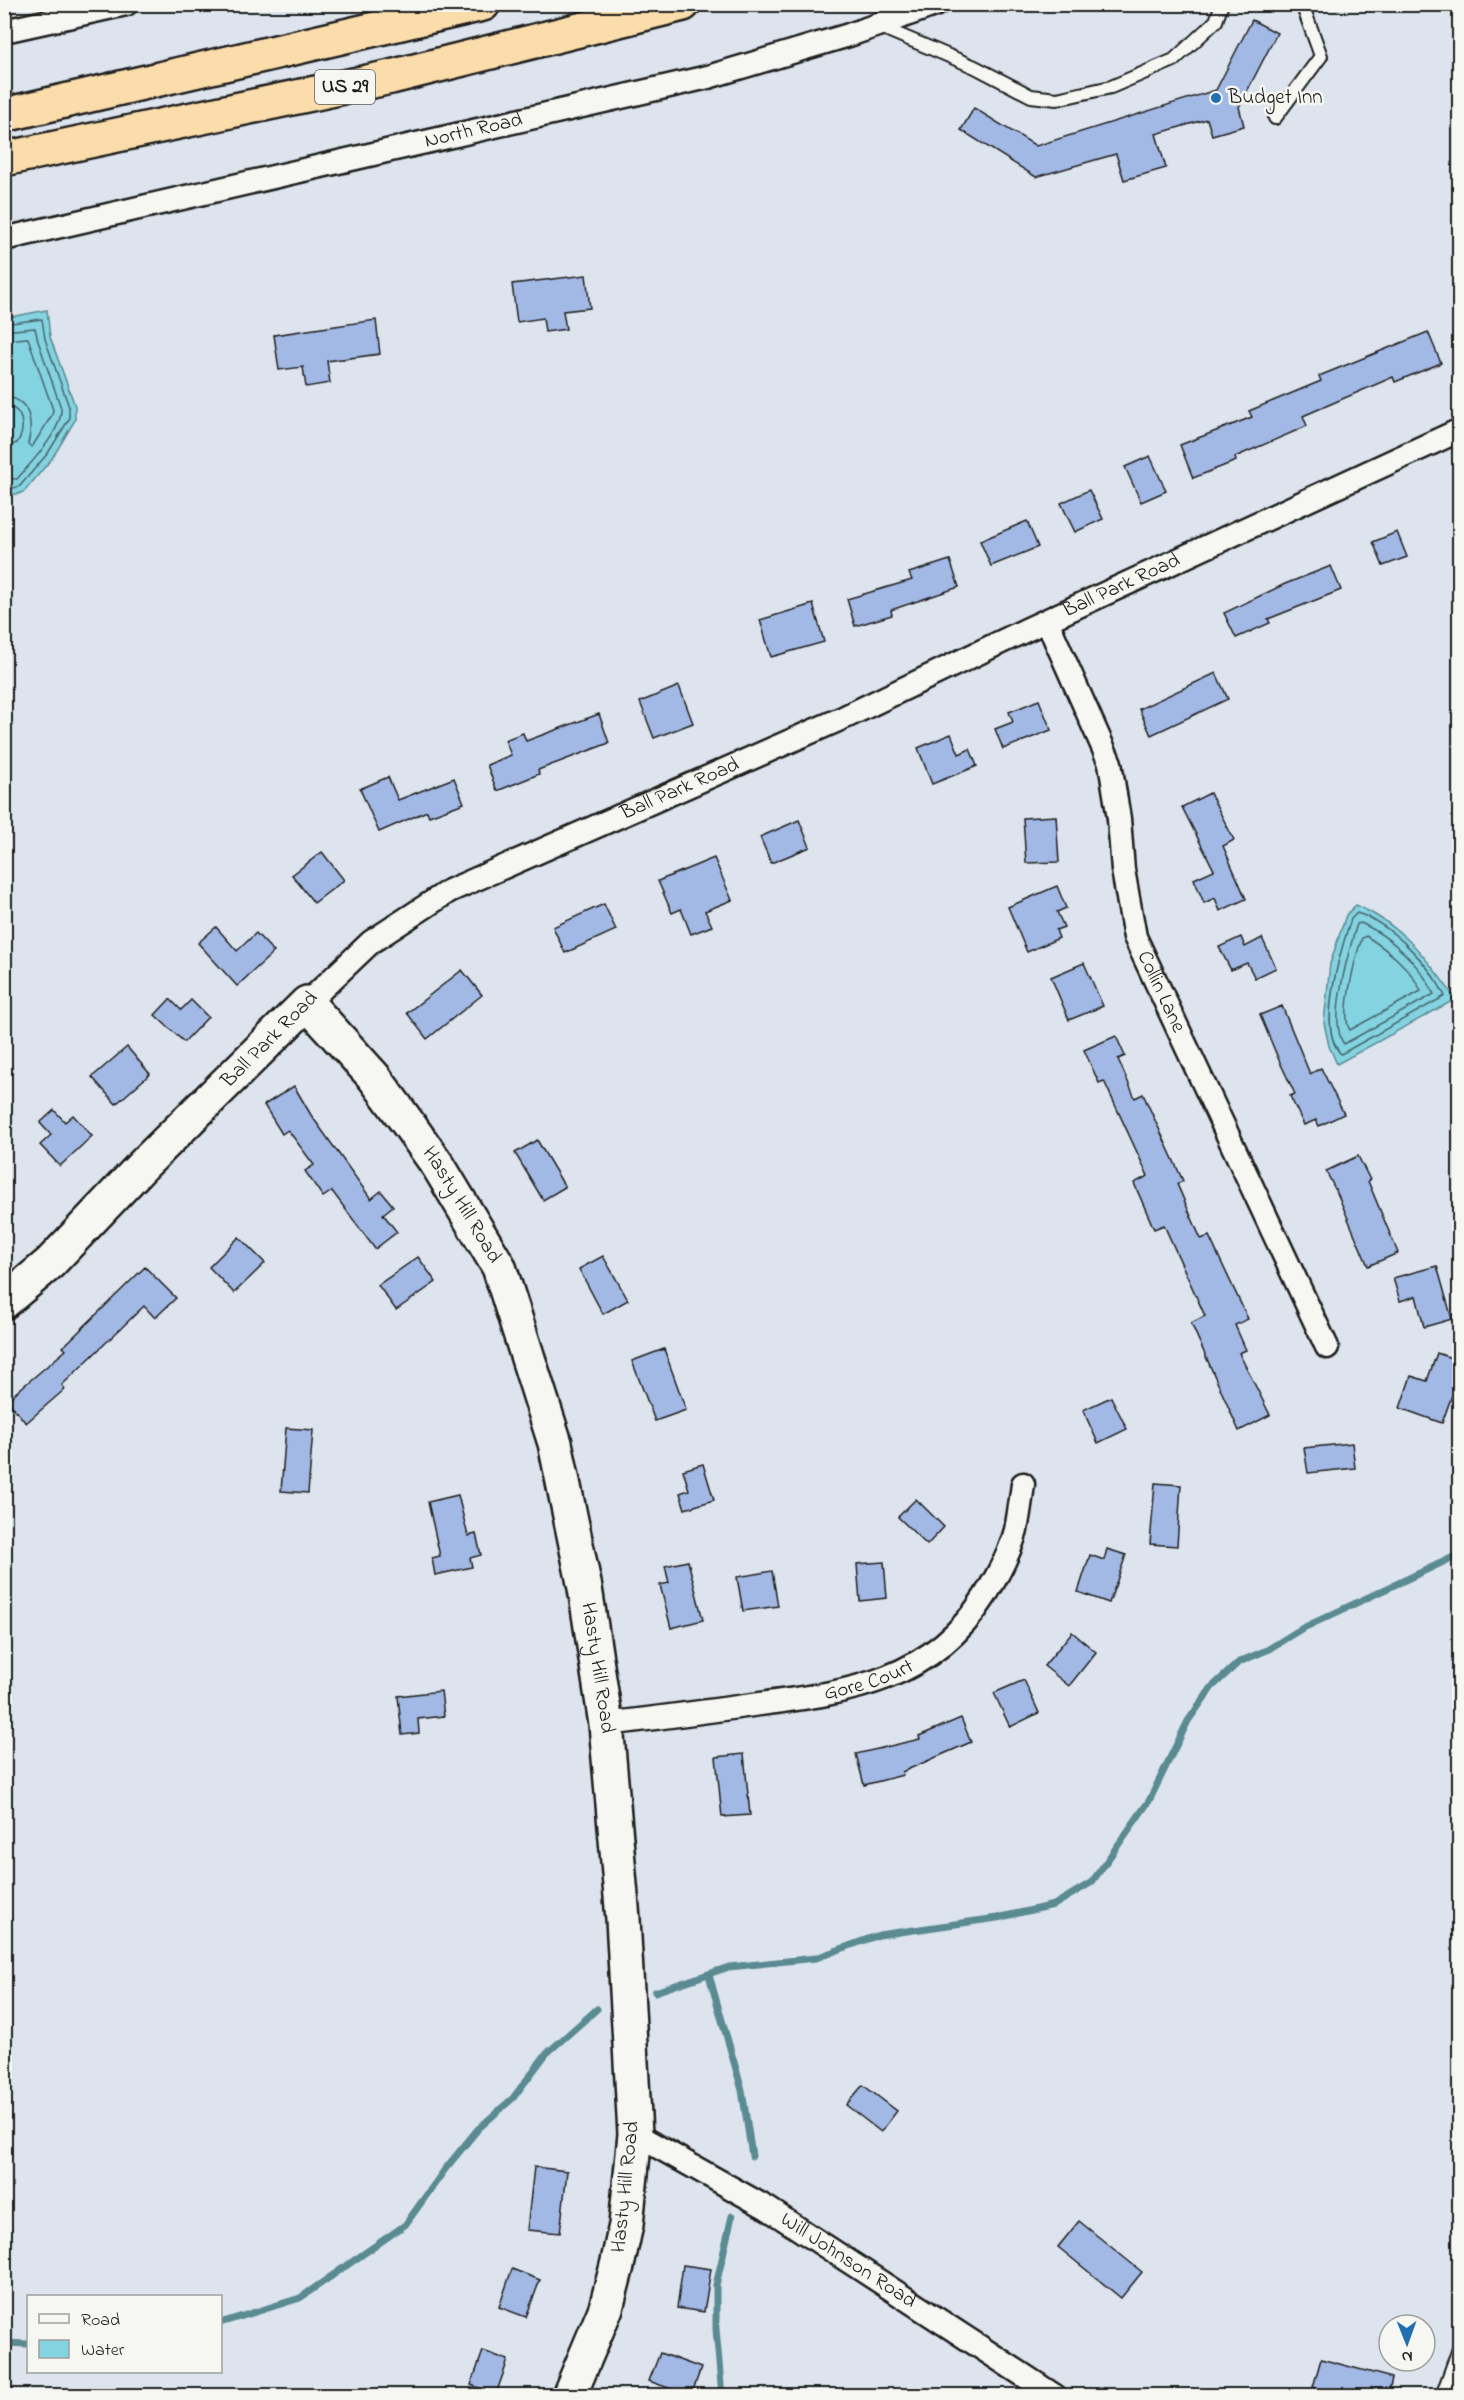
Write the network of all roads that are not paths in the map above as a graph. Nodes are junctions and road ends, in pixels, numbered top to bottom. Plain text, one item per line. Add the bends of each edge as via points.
1 (126, 4) edge
2 (483, 4) edge
3 (684, 4) edge
4 (937, 4) edge
5 (1222, 4) edge
6 (1302, 4) edge
7 (877, 26) junction
8 (4, 31) edge
9 (4, 115) edge
10 (1275, 118) dead end
11 (4, 159) edge
12 (4, 239) edge
13 (1460, 430) edge
14 (1047, 621) junction
15 (307, 1003) junction
16 (4, 1302) edge
17 (1326, 1347) dead end
18 (1023, 1484) dead end
19 (606, 1724) junction
20 (635, 2134) junction
21 (1460, 2346) edge
22 (569, 2396) edge
23 (1055, 2396) edge
24 (1442, 2396) edge

1 - 8 street
2 - 9 highway, US 29
3 - 11 highway, US 29 via 391,77
4 - 7 street, North Road
5 - 7 lane via 1216,21 1174,60 1112,87 1057,99 1030,96 975,67
6 - 10 lane via 1321,57
7 - 12 street, North Road via 708,77
13 - 14 street, Ball Park Road
14 - 15 street, Ball Park Road via 844,717 448,891 371,942
14 - 17 street, Collin Lane via 1110,763 1135,937
15 - 16 street, Ball Park Road via 50,1263
15 - 19 street, Hasty Hill Road via 374,1077 407,1122 499,1267 555,1443 585,1588
18 - 19 street, Gore Court via 1016,1531 1000,1573 971,1619 938,1650 902,1672 860,1687 805,1698
19 - 20 street, Hasty Hill Road via 623,1919
20 - 22 street, Hasty Hill Road via 626,2224 617,2266 606,2308
20 - 23 street, Will Johnson Road via 767,2208
21 - 24 lane

